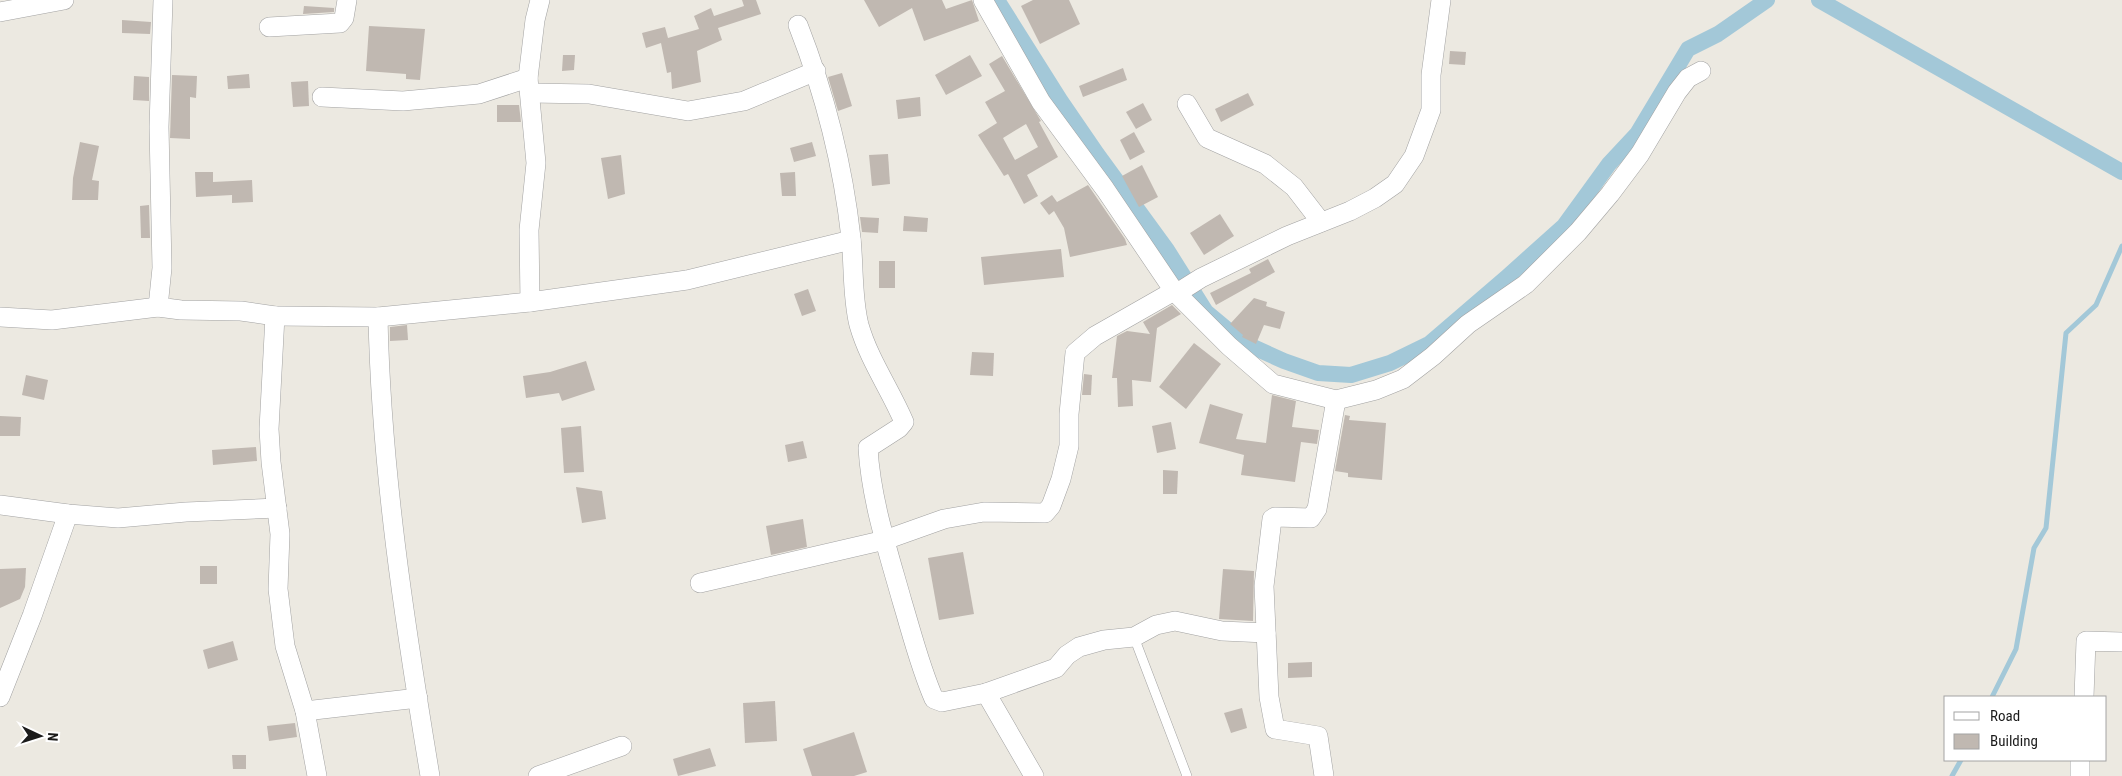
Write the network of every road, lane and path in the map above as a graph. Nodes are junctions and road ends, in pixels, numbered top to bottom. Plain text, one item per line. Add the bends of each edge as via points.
1 (64, 0) edge
2 (163, 0) edge
3 (347, 0) edge
4 (540, 0) edge
5 (983, 0) edge
6 (1441, 0) edge
7 (0, 12) edge
8 (798, 25) dead end
9 (269, 27) dead end
10 (816, 71) junction
11 (1701, 71) dead end
12 (529, 85) junction
13 (322, 97) dead end
14 (1188, 104) dead end
15 (1321, 222) junction
16 (851, 240) junction
17 (1178, 290) junction
18 (530, 302) junction
19 (158, 307) junction
20 (275, 316) junction
21 (0, 317) edge
22 (378, 318) junction
23 (1336, 400) junction
24 (0, 505) edge
25 (277, 508) junction
26 (68, 514) junction
27 (886, 540) junction
28 (700, 583) dead end
29 (1266, 633) junction
30 (1134, 637) junction
31 (2122, 642) edge
32 (986, 693) junction
33 (2084, 696) edge
34 (0, 697) edge
35 (418, 698) junction
36 (305, 711) junction
37 (622, 746) dead end
38 (2080, 761) edge
39 (317, 776) edge
40 (430, 776) edge
41 (538, 776) edge
42 (1034, 776) edge
43 (1187, 776) edge
44 (1324, 776) edge
45 (2080, 776) edge

1 - 7 street
2 - 19 street via 159,127 162,268
3 - 9 street via 340,23
4 - 12 street
5 - 17 street via 1041,102
6 - 15 street via 1431,74 1431,110 1414,156 1395,184 1358,207
8 - 10 street
10 - 12 street via 744,101 688,111
10 - 16 street via 837,148
11 - 23 street via 1688,78 1677,92 1640,154 1610,194 1578,232 1526,284 1468,324 1403,379
12 - 13 street via 479,94 404,101
12 - 18 street via 536,163 529,230
14 - 15 street via 1207,138 1265,164 1294,187
15 - 17 street
16 - 18 street via 687,280
16 - 27 street via 859,325 904,422 868,448 870,476
17 - 23 street via 1229,346 1273,384
17 - 27 street via 1095,336 1076,353 1069,446 1061,479 1045,513 976,513 944,519
18 - 22 street
19 - 20 street
19 - 21 street via 52,320
20 - 22 street
20 - 25 street via 269,429
22 - 35 street via 379,378 394,523
23 - 29 street via 1317,509 1311,518 1272,519 1264,586
24 - 26 street
25 - 26 street via 118,518
25 - 36 street via 280,534 278,589 285,646
26 - 34 street
27 - 28 street
27 - 32 street via 934,699 942,702
29 - 30 street via 1222,631 1175,621 1156,625
29 - 44 street via 1268,697 1275,729 1318,736
30 - 32 street via 1079,647 1056,668
30 - 43 lane
31 - 33 street via 2086,640
32 - 42 street
35 - 36 street
35 - 40 street
36 - 39 street
37 - 41 street
38 - 45 street

